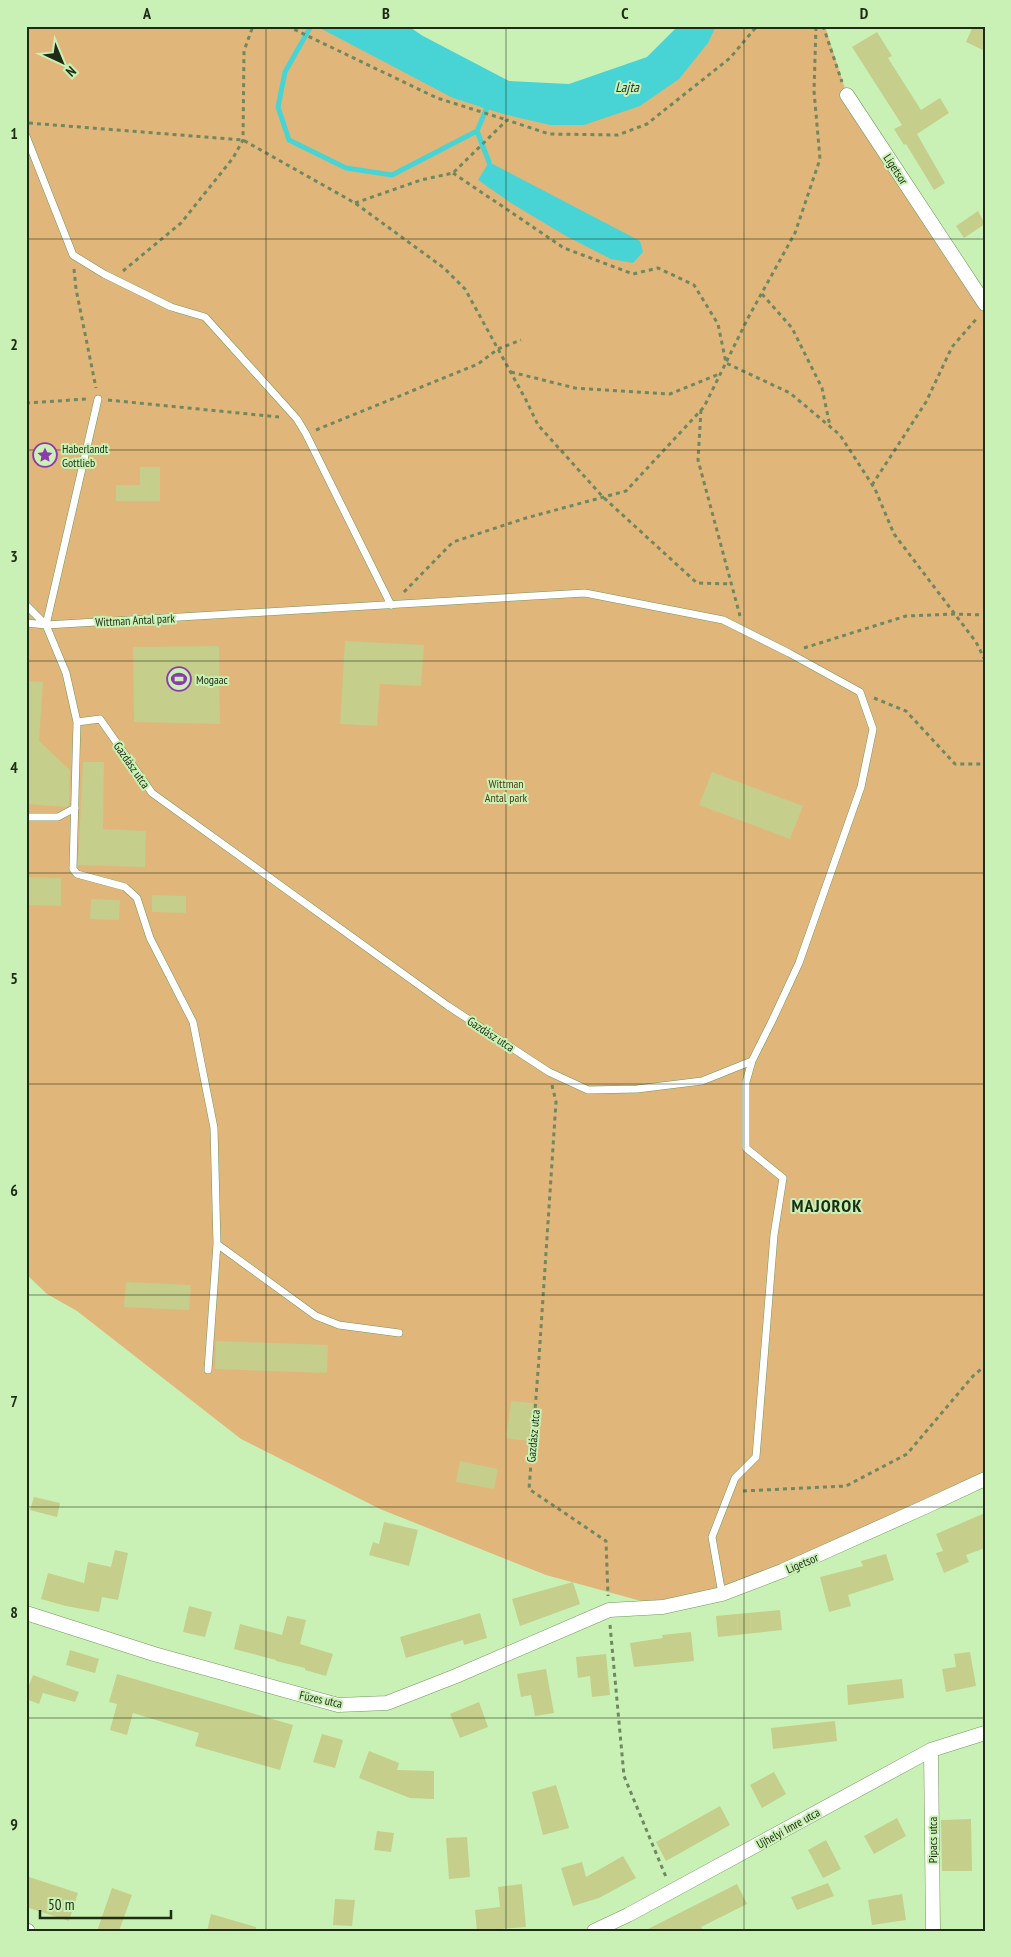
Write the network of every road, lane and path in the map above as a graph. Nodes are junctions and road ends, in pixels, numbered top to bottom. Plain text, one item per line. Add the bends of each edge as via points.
1 (253, 26) edge
2 (287, 26) edge
3 (757, 26) edge
4 (816, 26) edge
5 (823, 26) edge
6 (847, 95) joint
7 (507, 120) junction
8 (26, 123) edge
9 (26, 136) edge
10 (243, 140) junction
11 (453, 174) junction
12 (355, 203) junction
13 (73, 255) junction
14 (113, 278) junction
15 (762, 294) junction
16 (985, 304) edge
17 (985, 310) edge
18 (521, 340) dead end
19 (498, 349) junction
20 (726, 363) junction
21 (511, 372) junction
22 (720, 374) junction
23 (98, 398) junction
24 (26, 403) edge
25 (701, 410) junction
26 (297, 419) junction
27 (830, 428) junction
28 (306, 434) junction
29 (872, 485) junction
30 (603, 497) junction
31 (732, 584) junction
32 (26, 605) edge
33 (391, 605) junction
34 (955, 614) junction
35 (985, 615) edge
36 (26, 623) edge
37 (46, 624) junction
38 (744, 630) junction
39 (789, 653) junction
40 (985, 660) edge
41 (860, 692) junction
42 (77, 722) junction
43 (985, 764) edge
44 (74, 808) junction
45 (26, 817) edge
46 (752, 1061) junction
47 (549, 1072) junction
48 (217, 1244) junction
49 (399, 1333) dead end
50 (985, 1366) edge
51 (208, 1370) dead end
52 (985, 1478) edge
53 (730, 1491) junction
54 (722, 1594) junction
55 (609, 1610) junction
56 (26, 1613) edge
57 (985, 1733) edge
58 (932, 1750) junction
59 (672, 1892) junction
60 (594, 1931) edge
61 (933, 1931) edge

1 - 10 path via 244,51
2 - 7 path via 437,98
3 - 7 path via 730,58 640,127 618,135 549,134
4 - 15 path via 814,91 820,159 795,234
5 - 6 path
6 - 16 street, Ligetsor
7 - 11 path
8 - 10 path
9 - 13 lane
10 - 12 path
10 - 14 path via 233,158 181,223
11 - 12 path via 420,180
11 - 20 path via 564,248 633,274 658,268 694,285 718,324
12 - 19 path via 444,268 465,289
13 - 14 lane
13 - 23 path via 76,289
14 - 26 lane via 171,307 204,317
15 - 20 path
15 - 27 path via 792,328 822,388
17 - 29 path via 952,347 926,402
18 - 19 path
19 - 21 path
19 - 28 path via 478,364
20 - 22 path
20 - 27 path via 790,394
21 - 22 path via 575,388 670,394
21 - 30 path via 538,425
22 - 25 path
23 - 24 path
23 - 26 path
23 - 37 lane
25 - 30 path via 626,490
25 - 31 path via 698,460
26 - 28 lane
27 - 29 path via 840,435
28 - 33 lane
29 - 34 path via 894,534
30 - 31 path via 697,583
30 - 33 path via 453,542
31 - 38 path
32 - 37 lane
33 - 37 lane, Wittman Antal park
33 - 38 lane, Wittman Antal park via 585,593 723,620
34 - 35 path
34 - 39 path via 906,616
34 - 40 path
36 - 37 lane
37 - 42 lane via 66,673
38 - 39 lane, Wittman Antal park
39 - 41 lane, Wittman Antal park
41 - 43 path via 906,711 955,764
41 - 46 lane via 873,729 861,788 799,963
42 - 44 lane
42 - 47 lane, Gazdász utca via 100,720 152,793 448,1006
44 - 45 lane via 58,817
44 - 48 lane via 73,869 77,874 125,887 136,898 150,938 193,1022 214,1128
46 - 47 lane via 702,1081 637,1089 588,1090
46 - 53 lane via 746,1082 746,1148 783,1178 774,1235 756,1457 735,1478
47 - 55 path, Gazdász utca via 556,1102 529,1489 606,1541
48 - 49 lane via 316,1316 339,1325
48 - 51 lane
50 - 53 path via 907,1454 846,1486
52 - 54 street, Ligetsor via 822,1554
53 - 54 lane via 712,1537
54 - 55 street, Ligetsor via 663,1607
55 - 56 street, Füzes utca via 387,1703 338,1705 154,1654
55 - 59 path via 624,1776
57 - 58 street, Ujhelyi Imre utca
58 - 59 street, Ujhelyi Imre utca
58 - 61 street, Pipacs utca
59 - 60 street, Ujhelyi Imre utca

